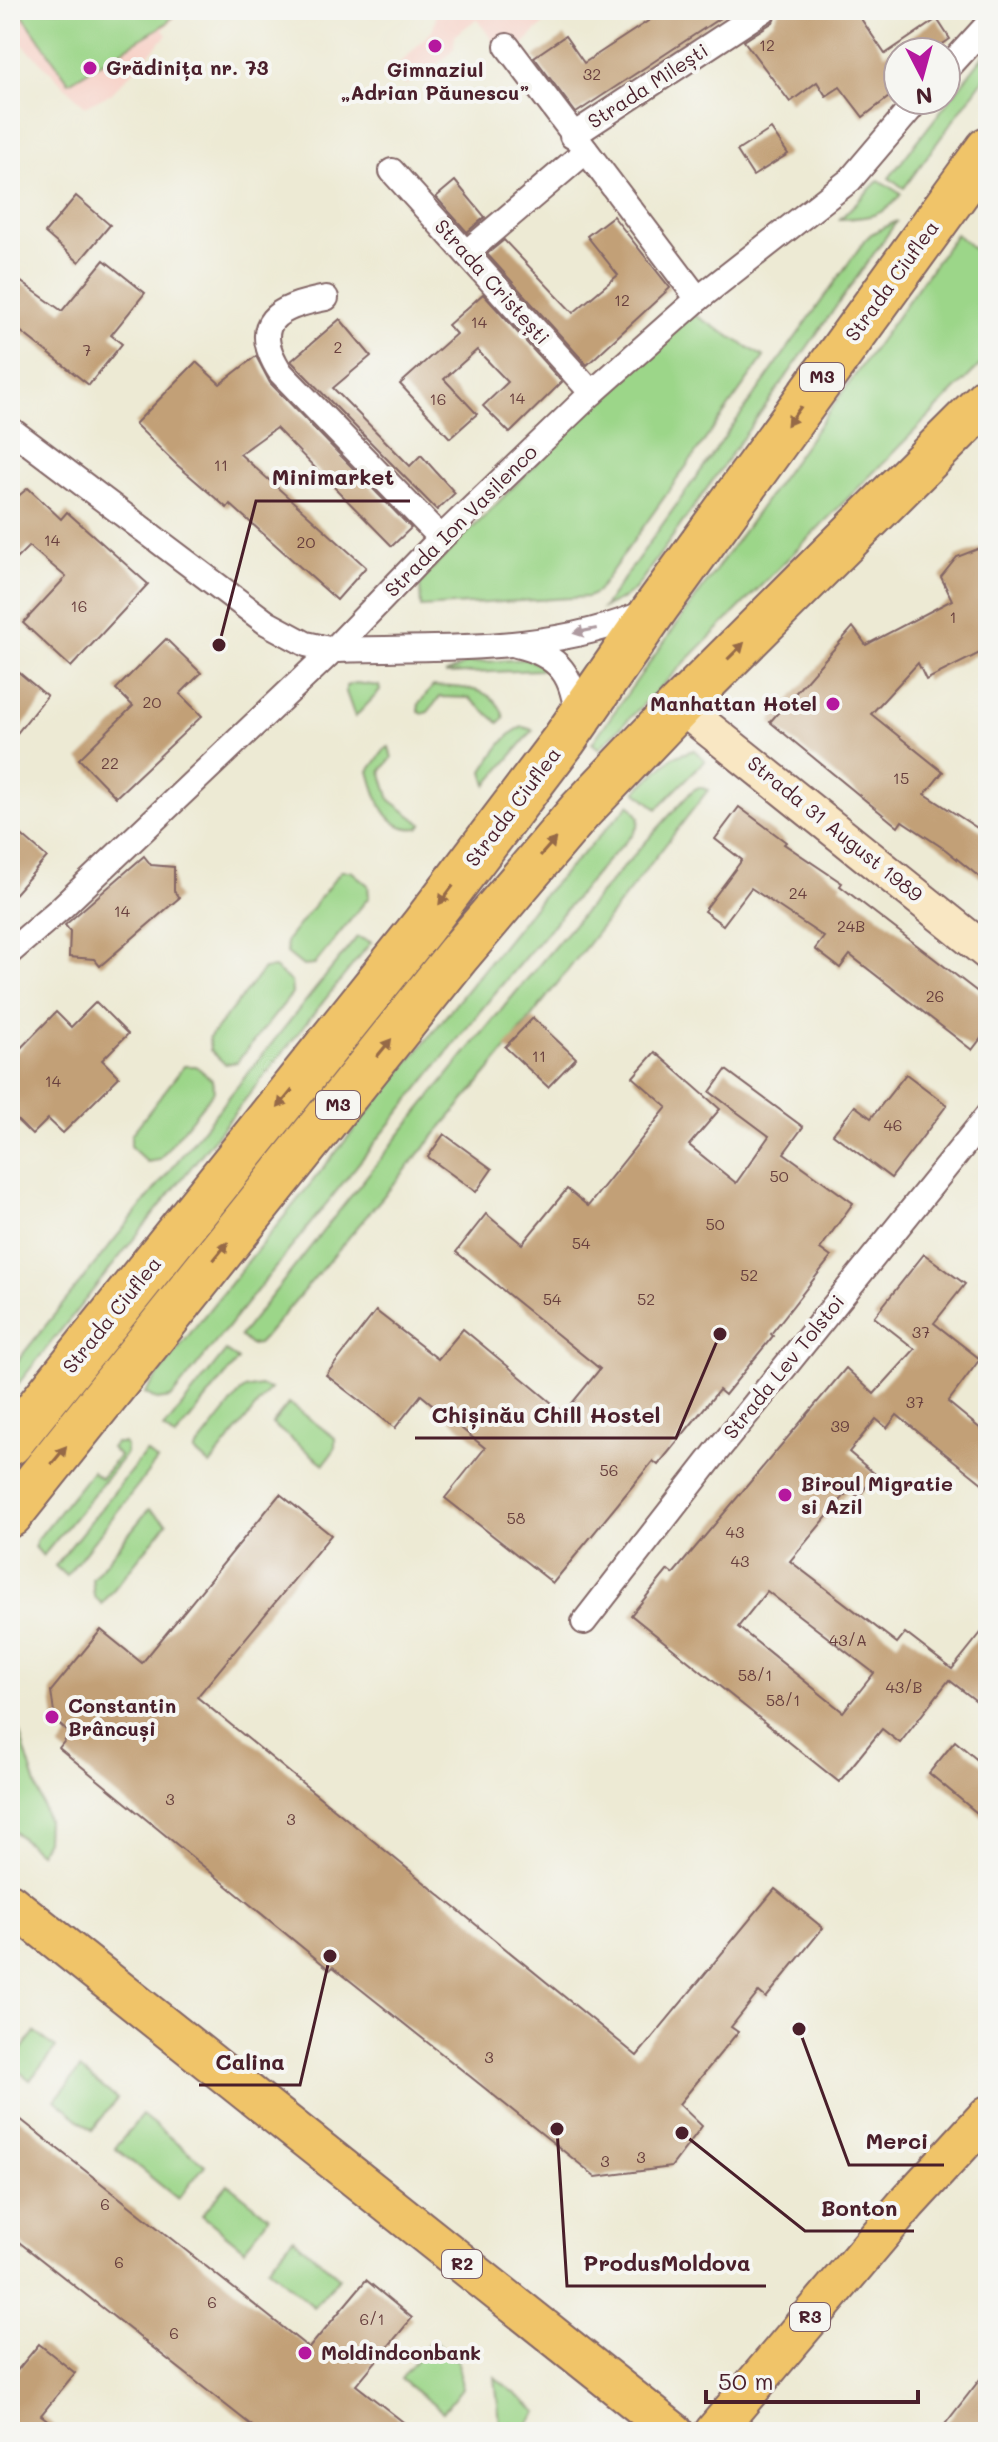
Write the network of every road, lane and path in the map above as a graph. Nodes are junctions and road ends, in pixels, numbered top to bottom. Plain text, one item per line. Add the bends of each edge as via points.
1 (764, 10) edge
2 (988, 24) edge
3 (507, 46) dead end
4 (962, 52) edge
5 (904, 116) edge
6 (579, 144) junction
7 (988, 149) edge
8 (392, 171) dead end
9 (466, 253) junction
10 (326, 298) dead end
11 (698, 299) junction
12 (592, 393) junction
13 (988, 399) edge
14 (10, 429) edge
15 (441, 538) junction
16 (657, 606) junction
17 (510, 644) junction
18 (333, 650) junction
19 (680, 706) junction
20 (577, 721) junction
21 (10, 952) edge
22 (988, 953) edge
23 (988, 1115) edge
24 (10, 1443) edge
25 (10, 1515) edge
26 (584, 1622) dead end
27 (10, 1903) edge
28 (988, 2115) edge
29 (674, 2432) edge
30 (714, 2432) edge

1 - 6 street, Strada Milești
2 - 4 street
3 - 6 street, Strada Milești
5 - 11 street, Strada Ion Vasilenco via 850,180
6 - 9 street, Strada Milești
6 - 11 street, Strada Milești
7 -> 16 highway, Strada Ciuflea / M3
8 - 9 street, Strada Cristești
9 - 12 street, Strada Cristești
10 - 15 street via 291,306 272,320 268,351 281,373
11 - 12 street, Strada Ion Vasilenco
12 - 15 street, Strada Ion Vasilenco
19 -> 13 highway, M3
14 - 18 street via 267,623 306,644
15 - 18 street, Strada Ion Vasilenco
16 -> 17 street via 607,626
16 - 20 highway, Strada Ciuflea / M3
17 - 18 street
17 - 20 street via 531,648 561,666 575,695
18 - 21 street, Strada Ion Vasilenco
19 - 22 street, Strada 31 August 1989
25 -> 19 highway, M3 via 457,956 580,811
20 -> 24 highway, Strada Ciuflea / M3 via 423,926
23 - 26 street, Strada Lev Tolstoi
27 - 29 main road, R2
28 - 30 main road, R3

